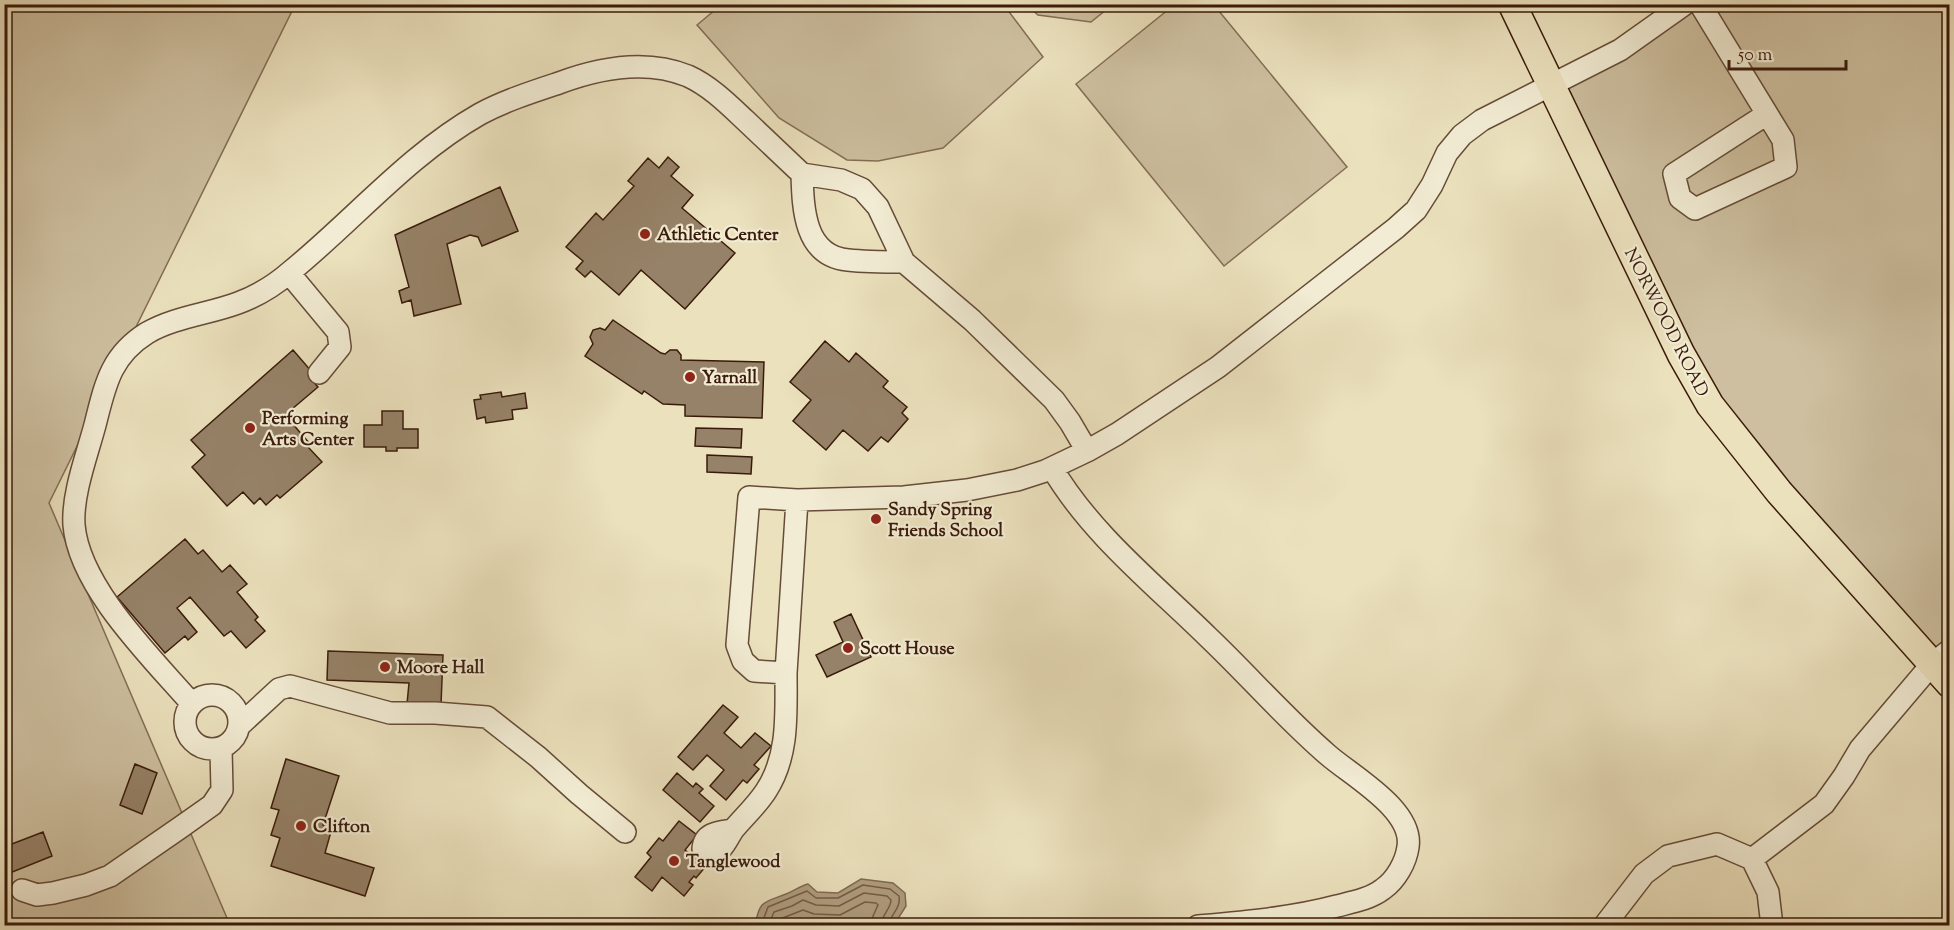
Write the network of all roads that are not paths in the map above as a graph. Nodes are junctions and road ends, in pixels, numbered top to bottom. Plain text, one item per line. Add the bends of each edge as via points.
1 (1512, 4) edge
2 (1685, 4) edge
3 (1700, 4) edge
4 (1550, 86) junction
5 (1767, 114) junction
6 (802, 174) junction
7 (904, 262) junction
8 (290, 273) junction
9 (319, 373) dead end
10 (1087, 451) junction
11 (1052, 468) junction
12 (797, 500) junction
13 (1944, 666) edge
14 (786, 674) junction
15 (192, 704) junction
16 (240, 724) junction
17 (220, 749) junction
18 (733, 830) dead end
19 (625, 832) dead end
20 (1752, 859) junction
21 (22, 890) dead end
22 (1198, 926) edge
23 (1604, 926) edge
24 (1772, 926) edge

1 - 4 main road, NORWOOD ROAD
2 - 4 street via 1620,50
3 - 5 street
4 - 10 street via 1482,120 1462,135 1447,153 1416,210 1396,228 1218,367
4 - 13 main road, NORWOOD ROAD via 1681,354 1710,405 1779,492
5 - 5 street via 1674,174 1680,198 1695,208 1786,168 1783,140
6 - 7 street via 841,180 862,189 878,207
6 - 7 street via 803,209 813,239 826,252 845,260
6 - 8 street via 719,96 688,76 634,66 604,69 518,97 458,128 419,156
7 - 10 street via 972,320 1054,400
8 - 9 street via 338,332 340,347
8 - 15 street via 239,303 170,323 130,346 113,365 107,381 77,494 74,524 89,570 112,612
10 - 11 street
11 - 12 street via 967,490 904,497
11 - 22 street via 1067,493 1101,533 1280,711 1397,812 1406,827 1409,846 1401,869 1384,888 1361,900 1311,913
12 - 14 street
12 - 14 street via 749,497 737,645 743,661 754,671
13 - 20 street via 1860,749 1824,804
14 - 18 street via 784,744 777,771 765,793
15 - 16 street via 208,695 224,697 238,711
15 - 17 street via 185,721 190,739 204,748
16 - 17 street via 234,739
16 - 19 street via 279,689 290,686 390,713 487,717
17 - 21 street via 222,790 212,805 110,876 37,894
20 - 23 street via 1717,844 1668,856 1644,874
20 - 24 street via 1768,892

